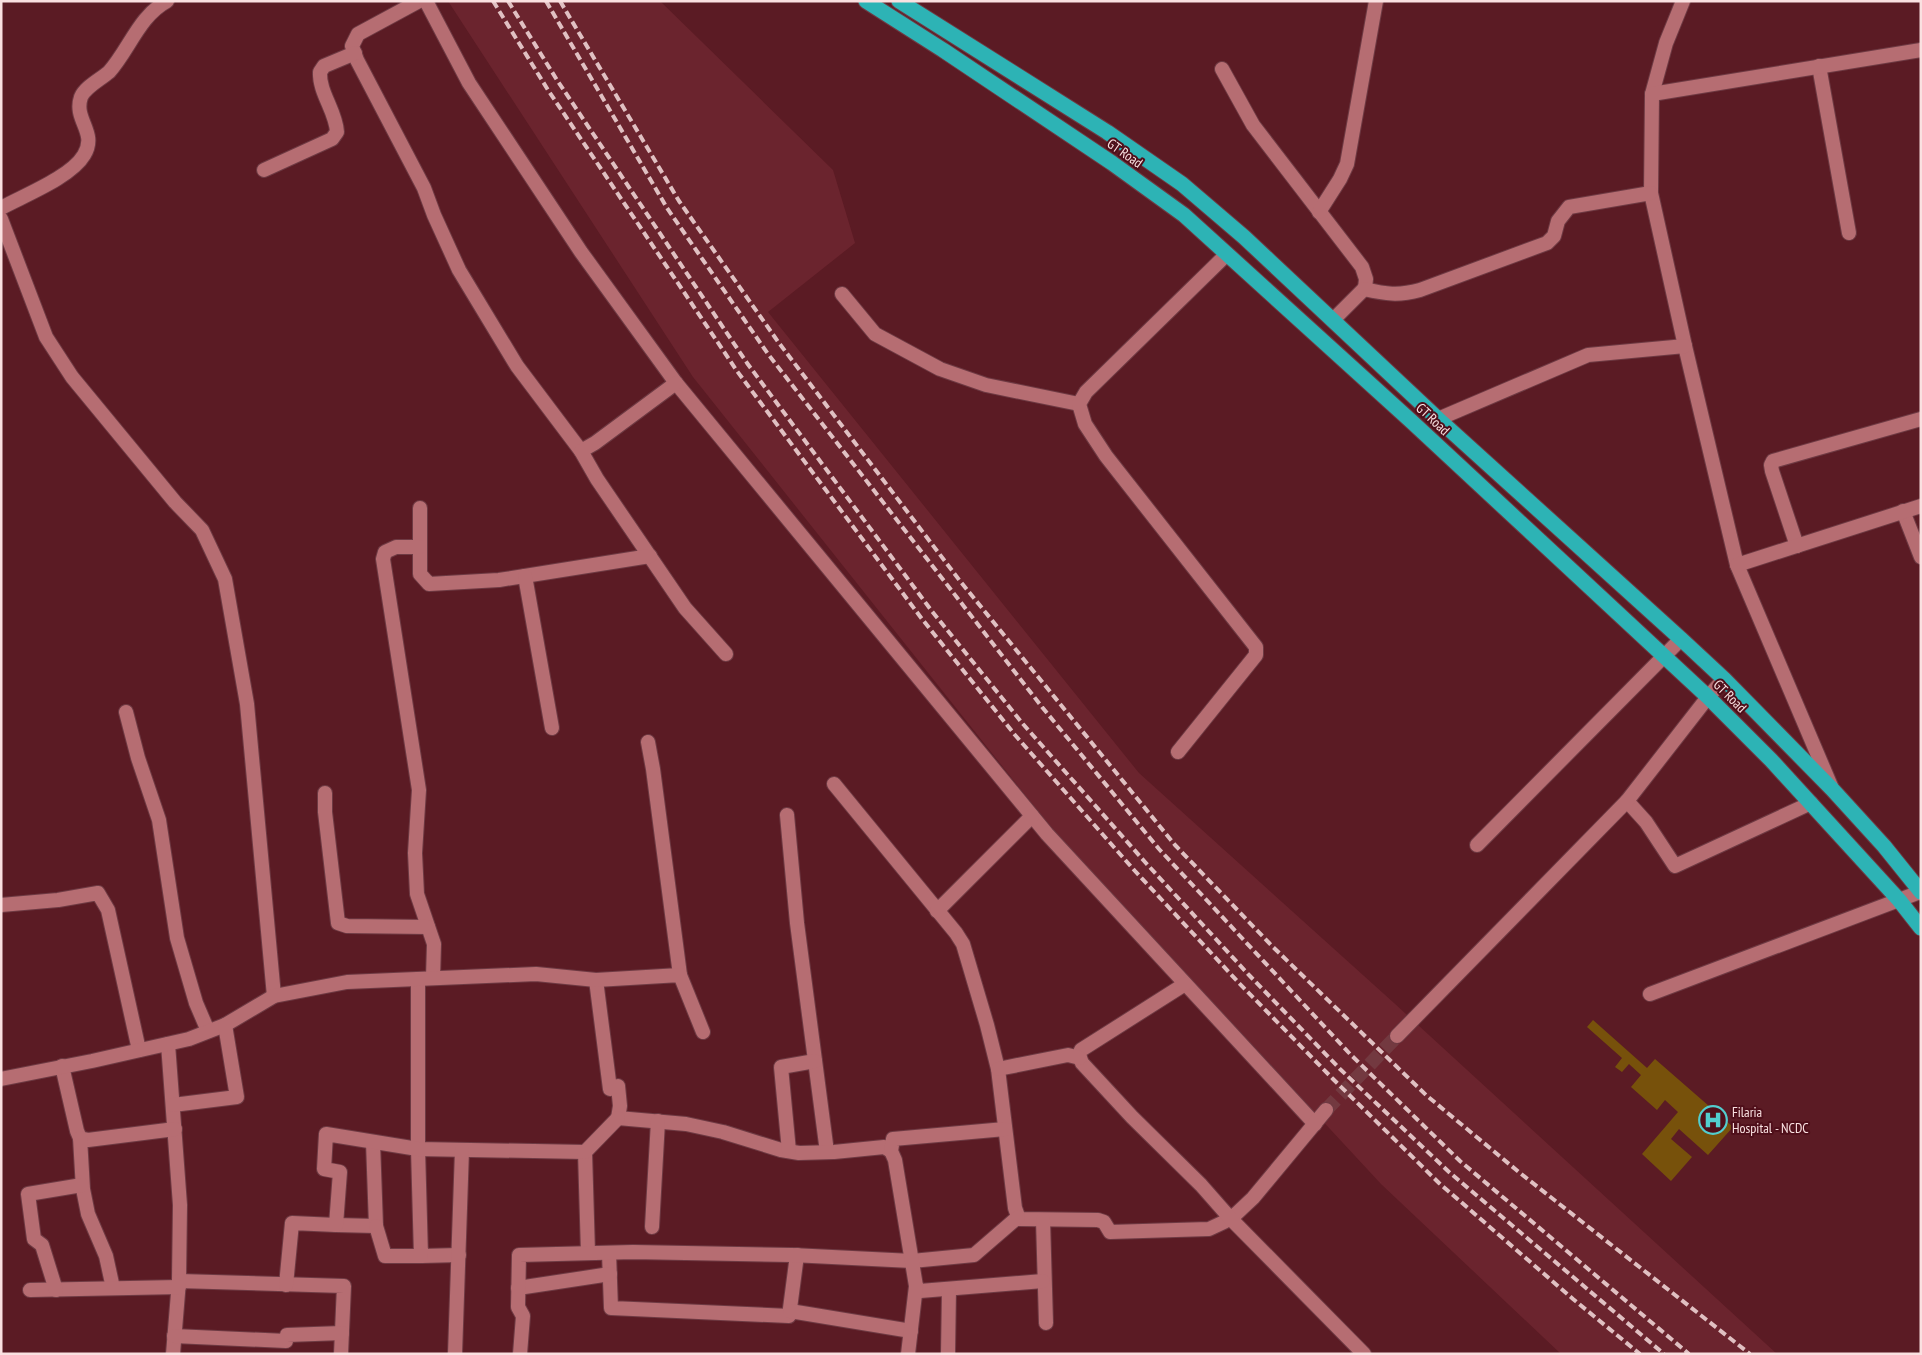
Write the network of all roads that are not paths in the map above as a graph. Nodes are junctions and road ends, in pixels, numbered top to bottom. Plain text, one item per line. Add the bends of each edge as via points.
1 (419, 1) edge
2 (426, 1) edge
3 (866, 1) edge
4 (899, 1) edge
5 (1376, 1) edge
6 (1683, 1) edge
7 (162, 2) edge
8 (954, 35) junction
9 (943, 50) junction
10 (1921, 50) edge
11 (355, 53) junction
12 (1819, 66) junction
13 (1222, 69) dead end
14 (1652, 94) junction
15 (264, 170) dead end
16 (1651, 193) junction
17 (1198, 198) junction
18 (1, 208) edge
19 (1319, 212) junction
20 (1184, 215) junction
21 (1, 219) edge
22 (1849, 233) dead end
23 (1227, 254) junction
24 (1364, 288) junction
25 (842, 294) dead end
26 (1333, 320) junction
27 (1685, 346) junction
28 (676, 383) junction
29 (1079, 404) junction
30 (1438, 419) junction
31 (1921, 419) edge
32 (581, 451) junction
33 (1921, 506) edge
34 (420, 508) dead end
35 (1536, 508) junction
36 (1903, 512) junction
37 (1523, 524) junction
38 (1797, 546) junction
39 (419, 547) junction
40 (650, 556) junction
41 (1921, 557) edge
42 (1737, 565) junction
43 (525, 576) junction
44 (1681, 638) junction
45 (726, 654) dead end
46 (1665, 655) junction
47 (1724, 679) junction
48 (1708, 697) junction
49 (126, 712) dead end
50 (552, 728) dead end
51 (648, 742) dead end
52 (1178, 752) dead end
53 (834, 784) dead end
54 (1832, 789) junction
55 (325, 793) dead end
56 (1627, 801) junction
57 (1811, 803) junction
58 (787, 815) dead end
59 (1032, 816) junction
60 (1477, 845) dead end
61 (1921, 892) edge
62 (1899, 900) junction
63 (1, 905) edge
64 (937, 911) junction
65 (428, 927) junction
66 (1921, 928) edge
67 (680, 974) junction
68 (433, 978) junction
69 (418, 979) junction
70 (596, 980) junction
71 (1185, 984) junction
72 (1650, 994) dead end
73 (274, 996) junction
74 (225, 1025) junction
75 (208, 1031) junction
76 (703, 1032) dead end
77 (1397, 1036) tunnel mouth
78 (168, 1044) junction
79 (139, 1050) junction
80 (1080, 1058) junction
81 (815, 1061) junction
82 (62, 1066) junction
83 (998, 1070) junction
84 (1, 1078) edge
85 (173, 1105) junction
86 (1326, 1110) tunnel mouth
87 (618, 1118) junction
88 (658, 1121) junction
89 (1315, 1124) junction
90 (1005, 1128) junction
91 (175, 1130) junction
92 (80, 1138) junction
93 (373, 1142) junction
94 (418, 1149) junction
95 (462, 1150) junction
96 (789, 1151) junction
97 (892, 1151) junction
98 (585, 1152) junction
99 (827, 1152) junction
100 (82, 1185) junction
101 (1018, 1217) junction
102 (1230, 1218) junction
103 (1043, 1220) junction
104 (336, 1225) junction
105 (376, 1226) junction
106 (652, 1227) dead end
107 (588, 1253) junction
108 (609, 1253) junction
109 (459, 1255) junction
110 (797, 1255) junction
111 (421, 1256) junction
112 (912, 1261) junction
113 (610, 1274) junction
114 (1043, 1281) junction
115 (179, 1284) junction
116 (286, 1285) junction
117 (916, 1286) junction
118 (113, 1288) junction
119 (518, 1288) junction
120 (950, 1289) junction
121 (30, 1290) dead end
122 (56, 1290) junction
123 (790, 1311) junction
124 (1046, 1323) dead end
125 (911, 1332) junction
126 (342, 1333) junction
127 (174, 1336) junction
128 (173, 1354) edge
129 (341, 1354) edge
130 (455, 1354) edge
131 (520, 1354) edge
132 (908, 1354) edge
133 (948, 1354) edge
134 (1364, 1354) edge

1 - 11 street via 358,34 352,46
2 - 28 street via 468,83 581,252
3 - 9 highway, GT Road
4 - 8 highway, GT Road
5 - 19 street via 1347,164
6 - 14 street via 1666,43
7 - 18 street via 109,71 81,95 78,110 89,144 84,156 70,171
8 - 9 highway
8 - 17 highway, GT Road via 1107,132
9 - 20 highway, GT Road
10 - 12 street
11 - 15 street via 324,66 320,72 337,122 337,132 332,138
11 - 32 street via 424,188 459,270 517,366
12 - 14 street
12 - 22 street
13 - 19 street via 1253,125
14 - 16 street
16 - 24 street via 1569,207 1558,220 1554,236 1547,243 1420,290 1388,294
16 - 27 street
17 - 20 highway
17 - 26 highway, GT Road
19 - 24 street via 1362,268 1366,279
20 - 23 highway, GT Road
21 - 73 street via 46,337 72,377 202,530 225,579 247,704
23 - 29 street via 1086,392
23 - 37 highway, GT Road
24 - 26 street
25 - 29 street via 875,334 940,369 986,385
26 - 30 highway, GT Road
27 - 30 street via 1588,355
27 - 42 street
28 - 32 street
28 - 59 street
29 - 52 street via 1085,424 1106,456 1256,646 1256,655
30 - 35 highway, GT Road
31 - 38 street via 1773,461 1772,471
32 - 40 street
33 - 36 street
34 - 39 street
35 - 37 highway
35 - 44 highway, GT Road
36 - 38 street
36 - 41 street
37 - 46 highway, GT Road
38 - 42 street
39 - 43 street via 420,574 429,584
39 - 65 street via 396,548 385,552 383,558 419,790 415,853 417,894
40 - 43 street
40 - 45 street via 685,608
42 - 54 street
43 - 50 street
44 - 46 street
44 - 47 highway, GT Road
46 - 48 highway, GT Road
46 - 60 street
47 - 48 street
47 - 54 highway, GT Road
48 - 56 street
48 - 57 highway, GT Road
49 - 75 street via 159,820 177,938 196,1003
51 - 67 street
53 - 64 street
54 - 61 highway, GT Road
55 - 65 street via 338,923 347,926
56 - 57 street via 1646,822 1674,866
56 - 77 street
57 - 62 highway, GT Road
58 - 81 street
59 - 64 street
59 - 71 street
61 - 62 street
62 - 66 highway, GT Road
62 - 72 street
63 - 79 street via 98,893 108,910
64 - 83 street via 963,944
65 - 68 street via 434,944
67 - 70 street
67 - 76 street
68 - 69 street
68 - 70 street via 536,974
69 - 73 street via 347,982
69 - 94 street
70 - 87 street via 610,1089 618,1086
71 - 80 street via 1081,1050
71 - 89 street
73 - 74 street
74 - 75 street
74 - 85 street via 237,1097
75 - 78 street
78 - 79 street
78 - 85 street
79 - 82 street
80 - 83 street via 1068,1055
80 - 102 street via 1098,1081
81 - 96 street via 781,1067
81 - 99 street
82 - 84 street
82 - 92 street
83 - 90 street
85 - 91 street
86 - 89 street
87 - 88 street
87 - 98 street
88 - 96 street via 707,1128
88 - 106 street
89 - 102 street via 1253,1198
90 - 97 street via 893,1139
90 - 101 street
91 - 92 street via 88,1140
91 - 115 street via 180,1206
92 - 100 street
93 - 94 street
93 - 104 street via 326,1134 324,1169 340,1172
93 - 105 street
94 - 95 street
94 - 111 street
95 - 98 street
95 - 109 street
96 - 99 street
97 - 99 street via 884,1147
97 - 112 street
98 - 107 street
100 - 118 street via 88,1214 106,1256
100 - 122 street via 28,1194 34,1239 42,1245
101 - 103 street via 1021,1220
101 - 112 street via 974,1255
102 - 103 street via 1209,1229 1110,1232 1104,1222 1098,1220
102 - 134 street
103 - 114 street
104 - 105 street
104 - 116 street via 292,1223
105 - 111 street via 385,1256
107 - 108 street
107 - 119 street via 518,1255
108 - 110 street
108 - 113 street
109 - 111 street
109 - 130 street
110 - 112 street
110 - 123 street
112 - 117 street
113 - 119 street
113 - 123 street via 612,1308 789,1316
114 - 120 street
114 - 124 street
115 - 116 street
115 - 118 street
115 - 127 street
116 - 126 street via 344,1286
117 - 120 street via 920,1291
117 - 125 street
118 - 122 street
119 - 131 street via 518,1307 523,1316
120 - 133 street
121 - 122 street
123 - 125 street
125 - 132 street
126 - 127 street via 287,1335 286,1341
126 - 129 street
127 - 128 street

